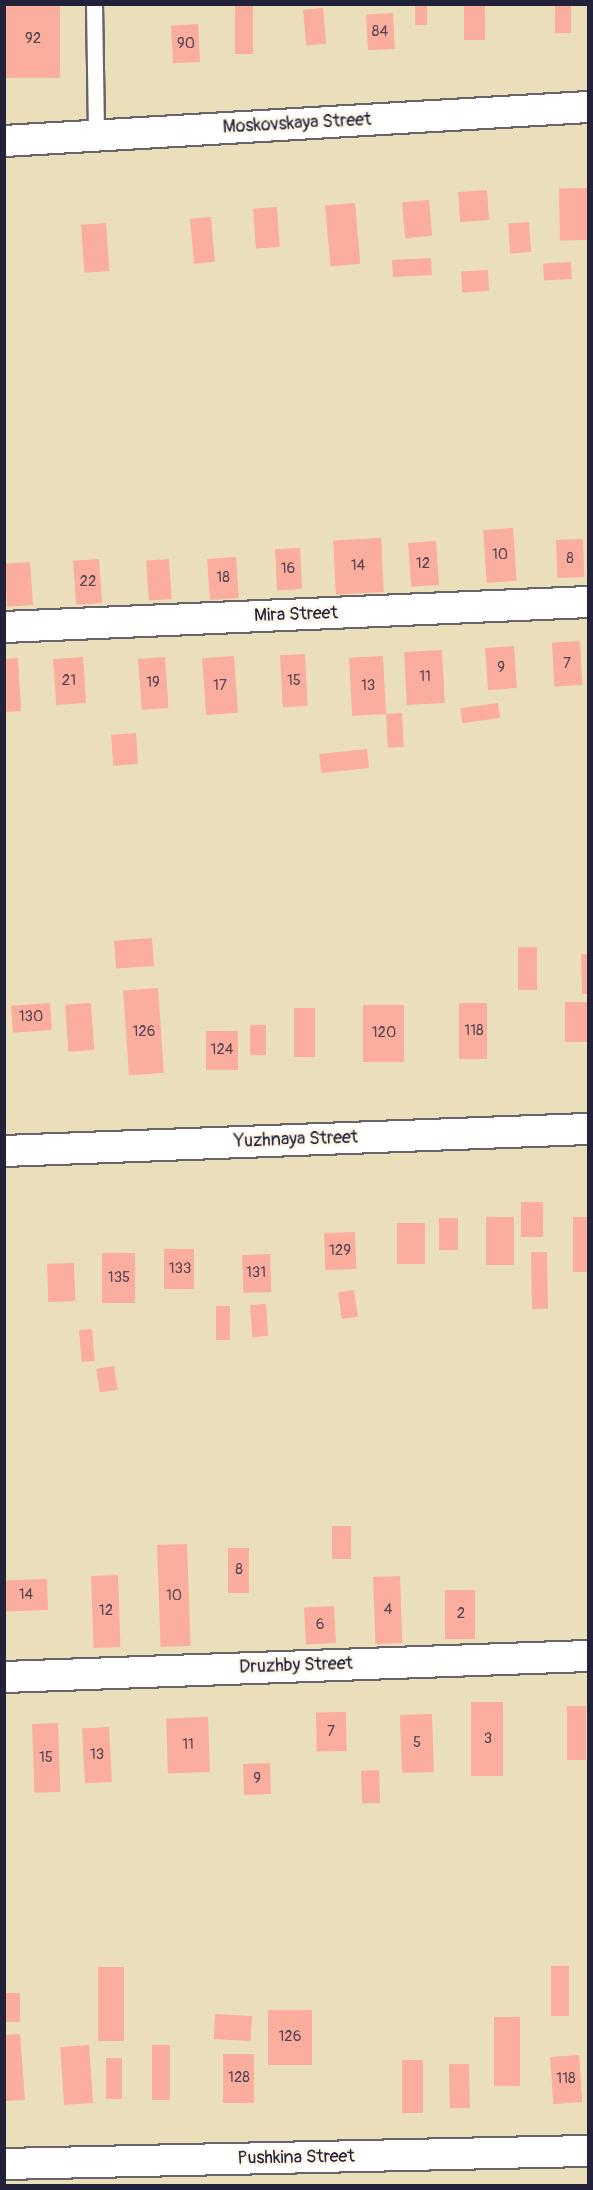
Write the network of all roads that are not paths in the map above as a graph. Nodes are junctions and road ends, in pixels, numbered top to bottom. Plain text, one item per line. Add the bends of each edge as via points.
1 (94, 4) edge
2 (588, 107) edge
3 (96, 136) junction
4 (4, 141) edge
5 (588, 602) edge
6 (4, 627) edge
7 (588, 1129) edge
8 (4, 1151) edge
9 (588, 1656) edge
10 (4, 1677) edge
11 (588, 2151) edge
12 (4, 2164) edge

1 - 3 lane
2 - 3 street, Moskovskaya Street
3 - 4 street, Moskovskaya Street
5 - 6 street, Mira Street
7 - 8 street, Yuzhnaya Street
9 - 10 street, Druzhby Street
11 - 12 street, Pushkina Street

